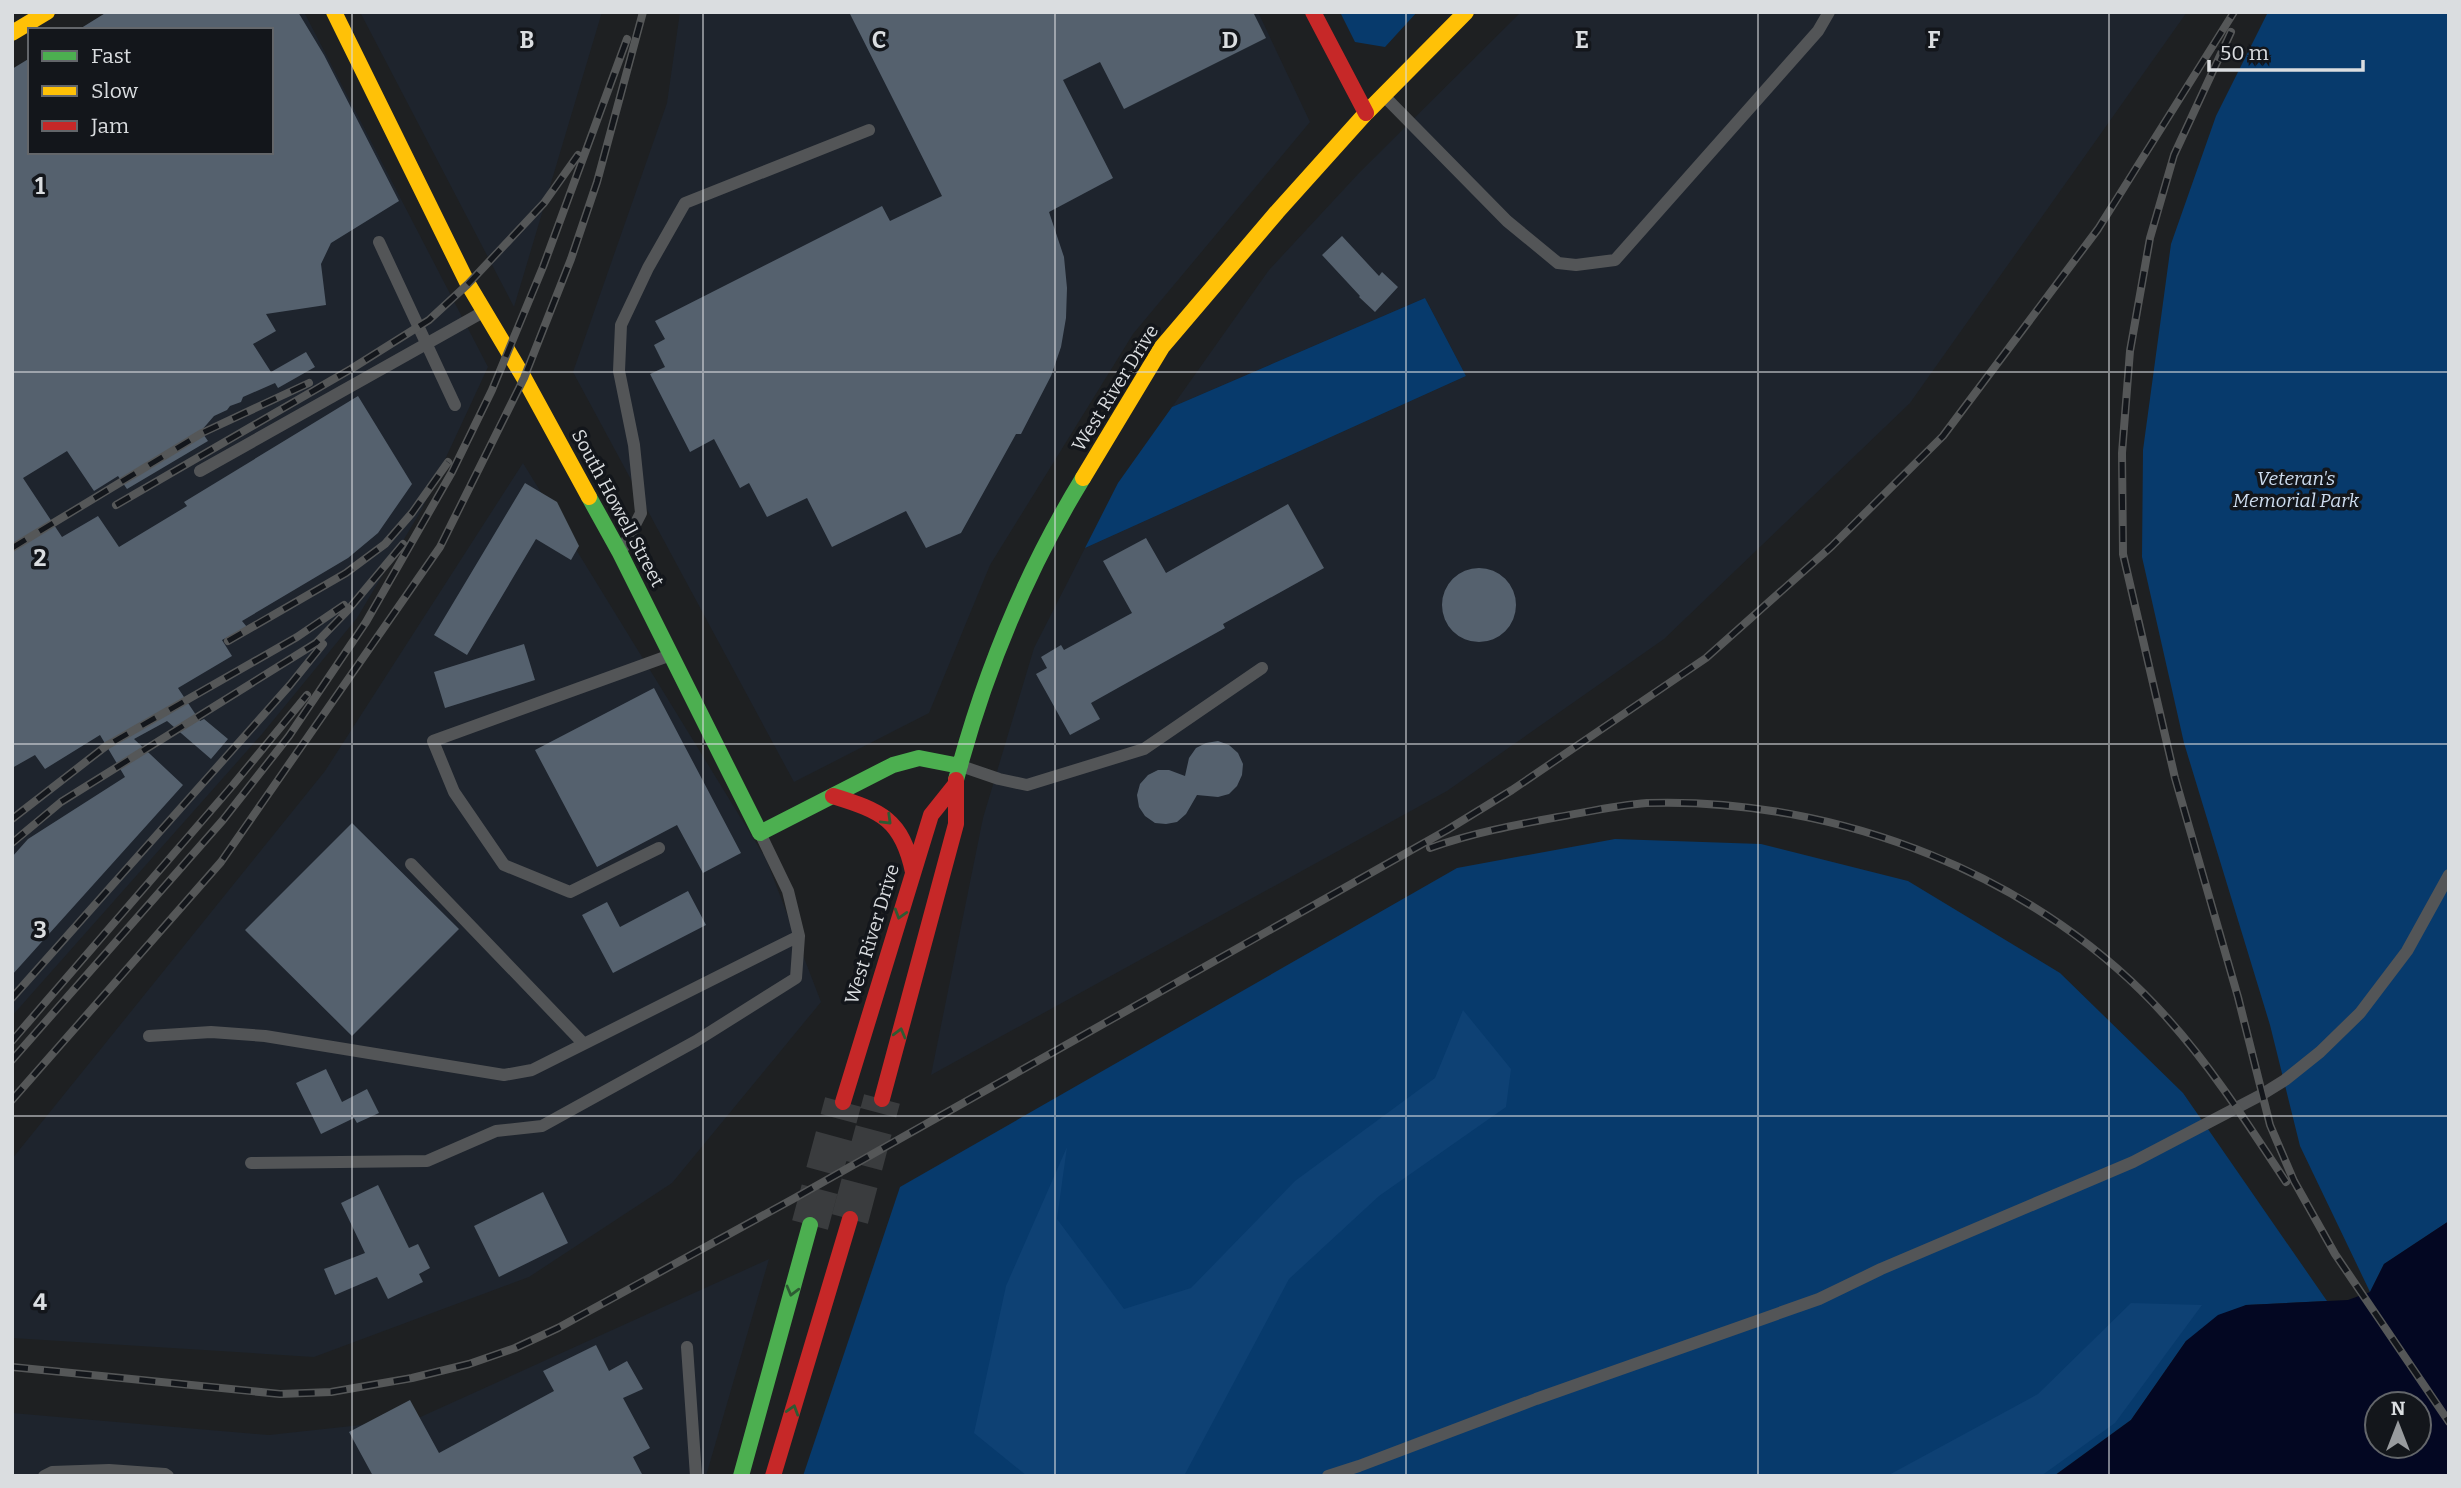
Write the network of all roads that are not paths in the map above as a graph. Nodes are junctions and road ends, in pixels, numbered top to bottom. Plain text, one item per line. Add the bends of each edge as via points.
1 (47, 12) edge
2 (334, 12) edge
3 (1313, 12) edge
4 (1466, 12) edge
5 (1829, 12) edge
6 (12, 33) edge
7 (1384, 95) junction
8 (1366, 113) junction
9 (869, 130) dead end
10 (379, 242) dead end
11 (484, 312) junction
12 (427, 344) junction
13 (455, 405) dead end
14 (200, 471) dead end
15 (620, 553) junction
16 (672, 654) junction
17 (1262, 668) dead end
18 (960, 766) junction
19 (955, 785) junction
20 (833, 796) junction
21 (760, 832) junction
22 (659, 848) dead end
23 (411, 864) dead end
24 (913, 872) junction
25 (2449, 875) edge
26 (799, 936) junction
27 (149, 1036) dead end
28 (583, 1043) junction
29 (882, 1099) tunnel mouth
30 (843, 1102) tunnel mouth
31 (251, 1163) dead end
32 (850, 1219) tunnel mouth
33 (810, 1225) tunnel mouth
34 (687, 1347) dead end
35 (44, 1476) edge
36 (168, 1476) edge
37 (696, 1476) edge
38 (741, 1476) edge
39 (773, 1476) edge
40 (1328, 1476) edge

1 - 6 main road
2 - 11 main road, South Howell Street
3 - 8 main road
4 - 7 main road, West River Drive
5 - 7 lane via 1818,31 1615,260 1558,263 1507,220
7 - 8 main road, West River Drive
8 - 18 main road, West River Drive via 1162,347 1056,522 1028,578 999,647
9 - 15 lane via 685,203 621,325 619,371 641,513
10 - 12 lane
11 - 12 lane
11 - 15 main road, South Howell Street
12 - 13 lane
12 - 14 lane
15 - 16 main road, South Howell Street
16 - 21 main road, South Howell Street
16 - 22 lane via 433,741 454,792 504,865 570,892
17 - 18 lane via 1144,749 1027,785
18 - 19 main road, West River Drive
18 - 20 main road via 919,758 893,765
19 - 24 main road, West River Drive via 930,815
29 -> 19 main road, West River Drive via 956,824
20 - 21 main road
20 -> 24 main road via 873,808 889,821 906,843
21 - 26 lane via 788,891
23 - 28 lane
24 -> 30 main road, West River Drive
25 - 40 lane via 2407,951 2360,1013 2320,1052 2261,1095 2133,1162 1819,1299
26 - 28 lane
26 - 31 lane via 796,978 696,1041 542,1126 495,1131 426,1161
27 - 28 lane via 212,1032 265,1036 504,1074 531,1070
39 -> 32 main road
33 -> 38 main road
34 - 37 lane
35 - 36 lane via 109,1469

